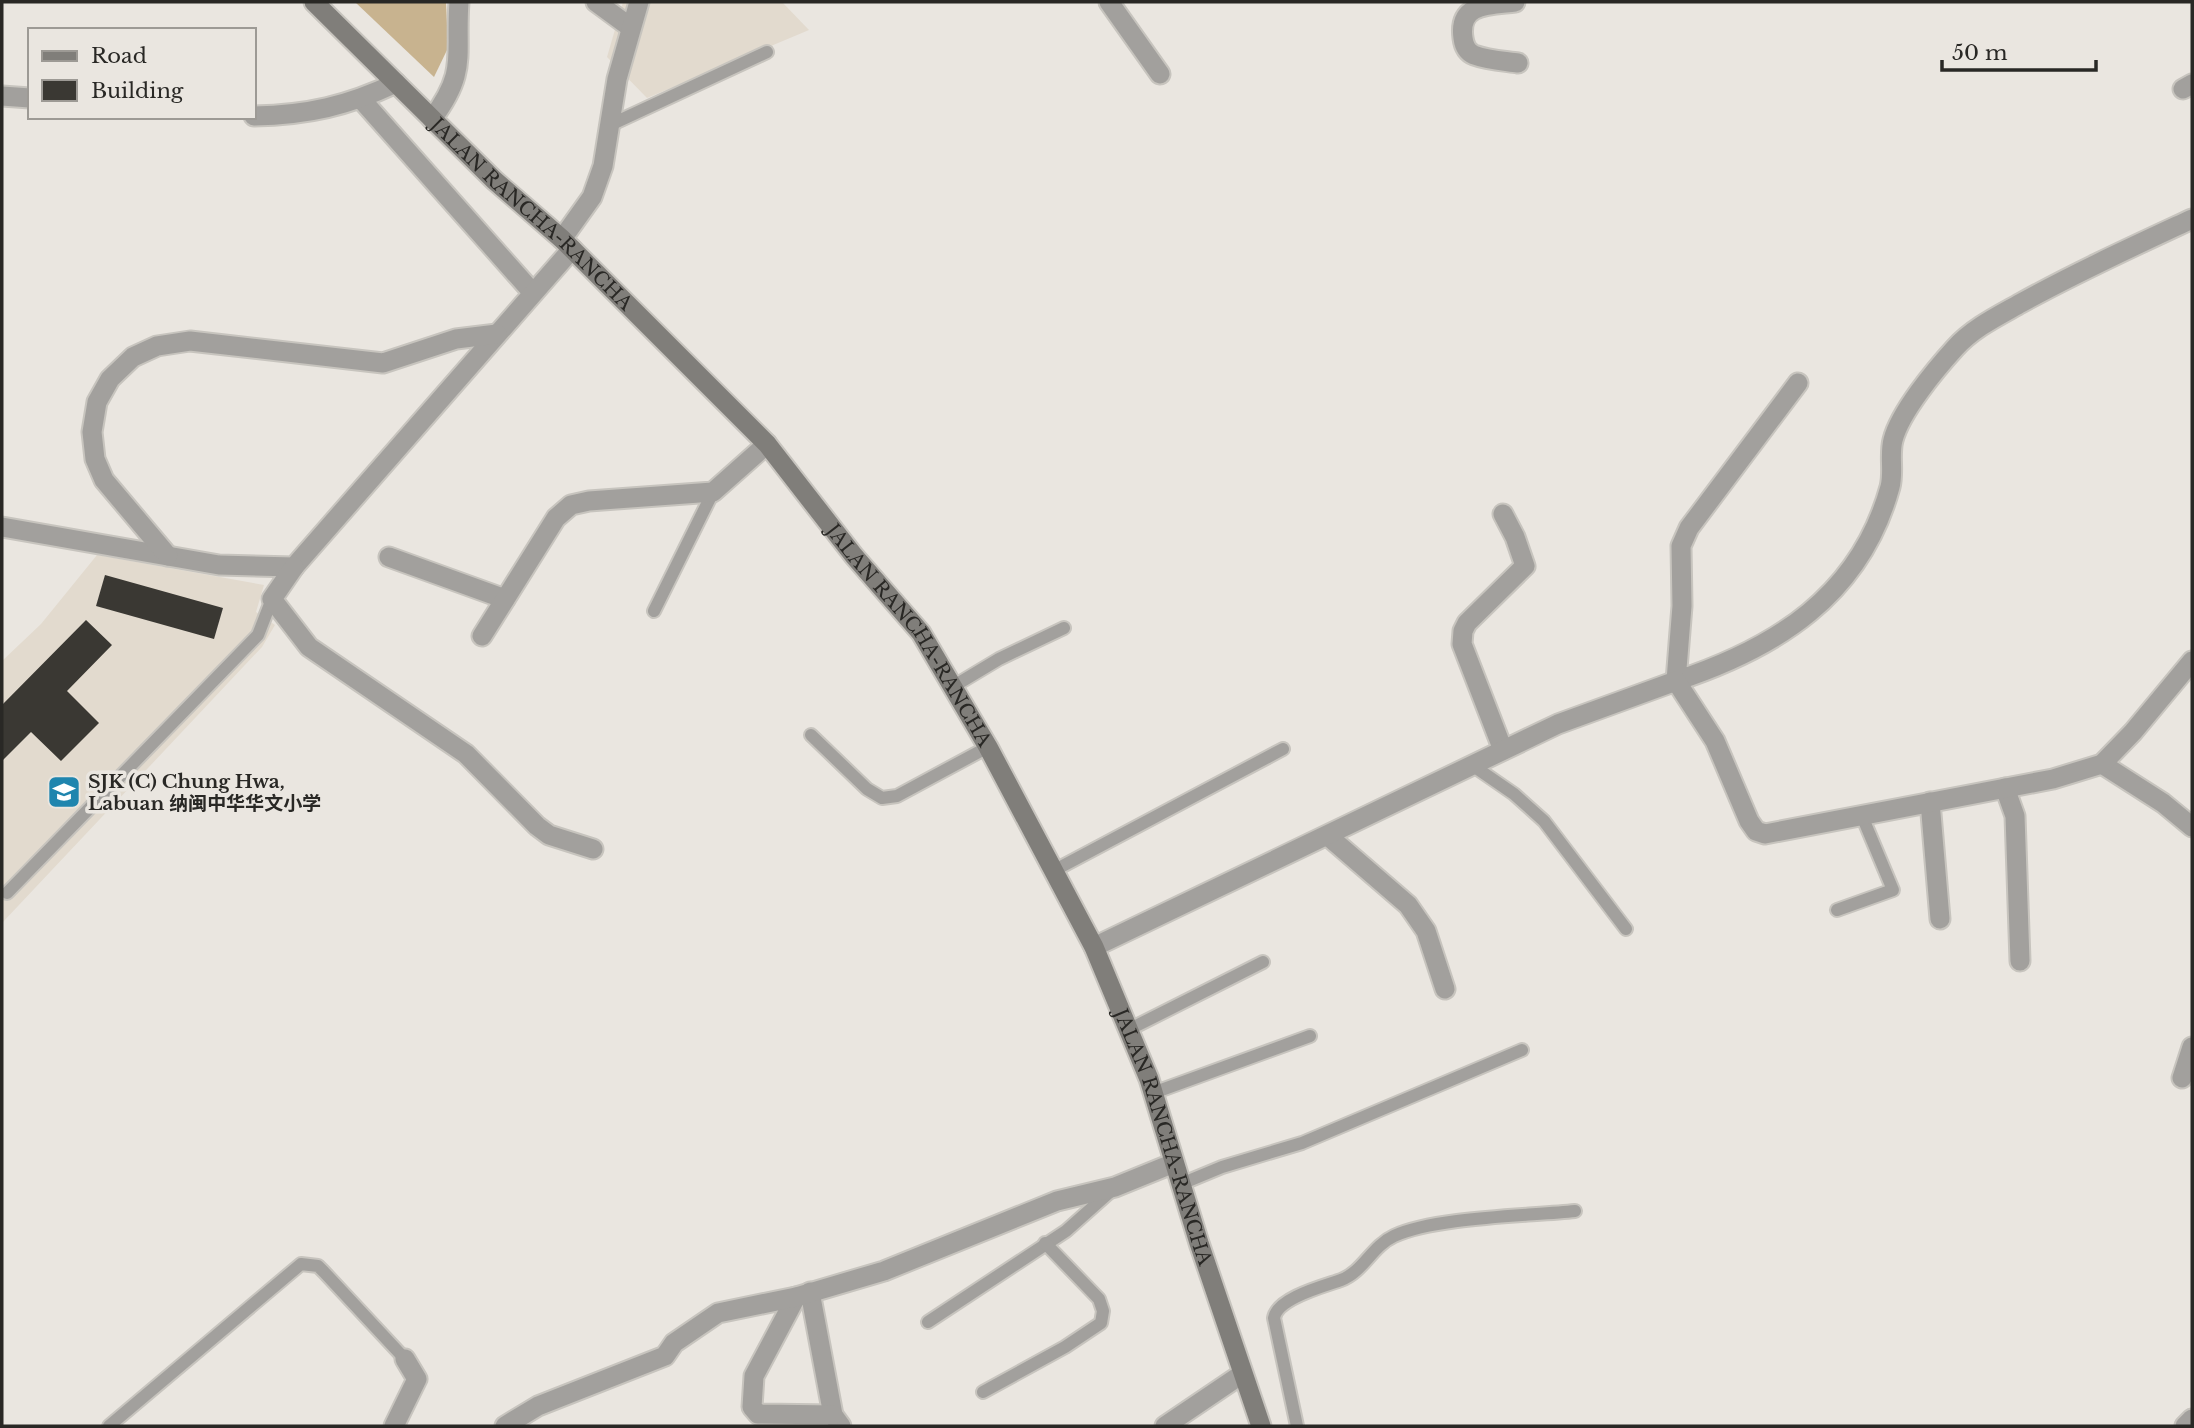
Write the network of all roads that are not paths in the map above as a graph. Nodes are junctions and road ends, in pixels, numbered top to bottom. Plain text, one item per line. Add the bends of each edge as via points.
1 (314, 2) edge
2 (459, 2) edge
3 (596, 2) edge
4 (639, 2) edge
5 (1109, 2) edge
6 (1515, 2) edge
7 (630, 27) junction
8 (767, 52) dead end
9 (1518, 63) dead end
10 (1160, 74) dead end
11 (396, 83) junction
12 (2, 96) edge
13 (28, 98) edge
14 (361, 99) junction
15 (256, 116) edge
16 (432, 119) junction
17 (610, 125) junction
18 (2192, 219) edge
19 (567, 244) junction
20 (533, 293) junction
21 (497, 334) junction
22 (1797, 383) dead end
23 (767, 444) junction
24 (713, 492) junction
25 (1503, 514) dead end
26 (2, 527) edge
27 (168, 556) junction
28 (389, 558) dead end
29 (293, 567) junction
30 (272, 599) junction
31 (505, 599) junction
32 (654, 611) dead end
33 (1064, 628) dead end
34 (482, 636) dead end
35 (2192, 661) edge
36 (1675, 681) junction
37 (954, 686) junction
38 (811, 735) dead end
39 (988, 747) junction
40 (1283, 749) dead end
41 (1503, 750) junction
42 (2102, 764) junction
43 (1472, 765) junction
44 (2005, 788) junction
45 (1930, 802) junction
46 (1862, 816) junction
47 (2192, 827) edge
48 (1328, 836) junction
49 (593, 849) dead end
50 (1055, 870) junction
51 (7, 893) dead end
52 (1837, 910) dead end
53 (1940, 919) dead end
54 (1626, 929) dead end
55 (1094, 947) junction
56 (2020, 961) dead end
57 (1263, 962) dead end
58 (1445, 989) dead end
59 (1128, 1030) junction
60 (1310, 1036) dead end
61 (2192, 1048) edge
62 (1522, 1050) dead end
63 (2182, 1078) dead end
64 (1153, 1093) junction
65 (1174, 1163) junction
66 (1181, 1184) junction
67 (1115, 1187) junction
68 (1575, 1211) dead end
69 (1045, 1243) junction
70 (803, 1294) junction
71 (928, 1322) dead end
72 (405, 1359) joint
73 (1242, 1374) junction
74 (983, 1392) dead end
75 (2192, 1419) edge
76 (837, 1420) edge
77 (109, 1426) edge
78 (394, 1426) edge
79 (505, 1426) edge
80 (1165, 1426) edge
81 (1261, 1426) edge
82 (1297, 1426) edge
83 (2185, 1426) edge

1 - 11 main road, JALAN RANCHA-RANCHA
2 - 16 street via 458,72 449,97
3 - 7 street
4 - 7 street
5 - 10 street
6 - 9 street via 1469,10 1462,34 1472,55
7 - 17 street
8 - 17 lane
11 - 14 street
11 - 16 main road, JALAN RANCHA-RANCHA
12 - 13 street
14 - 15 street via 297,116
14 - 20 street
16 - 19 main road, JALAN RANCHA-RANCHA
17 - 19 street via 592,197
18 - 36 street via 2059,281 1979,327 1957,346 1901,421 1893,440 1890,485 1872,534 1844,576 1807,617 1767,644
19 - 20 street
19 - 23 main road, JALAN RANCHA-RANCHA
20 - 21 street
21 - 27 street via 456,338 383,363 190,341 157,346 133,357 110,379 97,402 92,432 95,459 104,481
21 - 29 street
22 - 36 street via 1689,528 1681,546 1682,606
23 - 24 street
23 - 37 main road, JALAN RANCHA-RANCHA via 921,633
24 - 31 street via 571,505 556,518
24 - 32 lane
25 - 41 street via 1525,566 1467,623 1462,644
26 - 27 street
27 - 29 street via 238,567
28 - 31 street
29 - 30 street
30 - 49 street via 309,647 458,747 537,826 549,835
30 - 51 lane via 258,635
31 - 34 street
33 - 37 lane
35 - 42 street
36 - 41 street via 1558,724
36 - 46 street via 1715,741 1756,831 1781,833
37 - 39 main road, JALAN RANCHA-RANCHA
38 - 39 lane via 882,798 897,796
39 - 50 main road, JALAN RANCHA-RANCHA
40 - 50 lane
41 - 43 street
42 - 44 street
42 - 47 street
43 - 48 street
43 - 54 lane via 1544,821
44 - 45 street
44 - 56 street via 2015,816
45 - 46 street
45 - 53 street
46 - 52 lane via 1892,890
48 - 55 street
48 - 58 street via 1408,905 1426,931
50 - 55 main road, JALAN RANCHA-RANCHA
55 - 59 main road, JALAN RANCHA-RANCHA
57 - 59 lane
59 - 64 main road, JALAN RANCHA-RANCHA
60 - 64 lane
61 - 63 street
62 - 66 lane via 1302,1143
64 - 65 main road, JALAN RANCHA-RANCHA
65 - 66 main road, JALAN RANCHA-RANCHA
65 - 67 street
66 - 73 main road, JALAN RANCHA-RANCHA
67 - 69 lane via 1066,1231
67 - 70 street via 1056,1201 926,1256
68 - 82 lane via 1439,1224 1397,1234 1344,1279 1280,1306 1274,1318
69 - 71 lane
69 - 74 lane via 1099,1299 1101,1323
70 - 76 street
70 - 76 street via 754,1376 752,1406 758,1414
70 - 79 street via 719,1313 674,1343 665,1356 538,1406
72 - 77 lane via 318,1266 301,1264
72 - 78 street via 417,1378
73 - 80 street
73 - 81 main road, JALAN RANCHA-RANCHA
75 - 83 street

